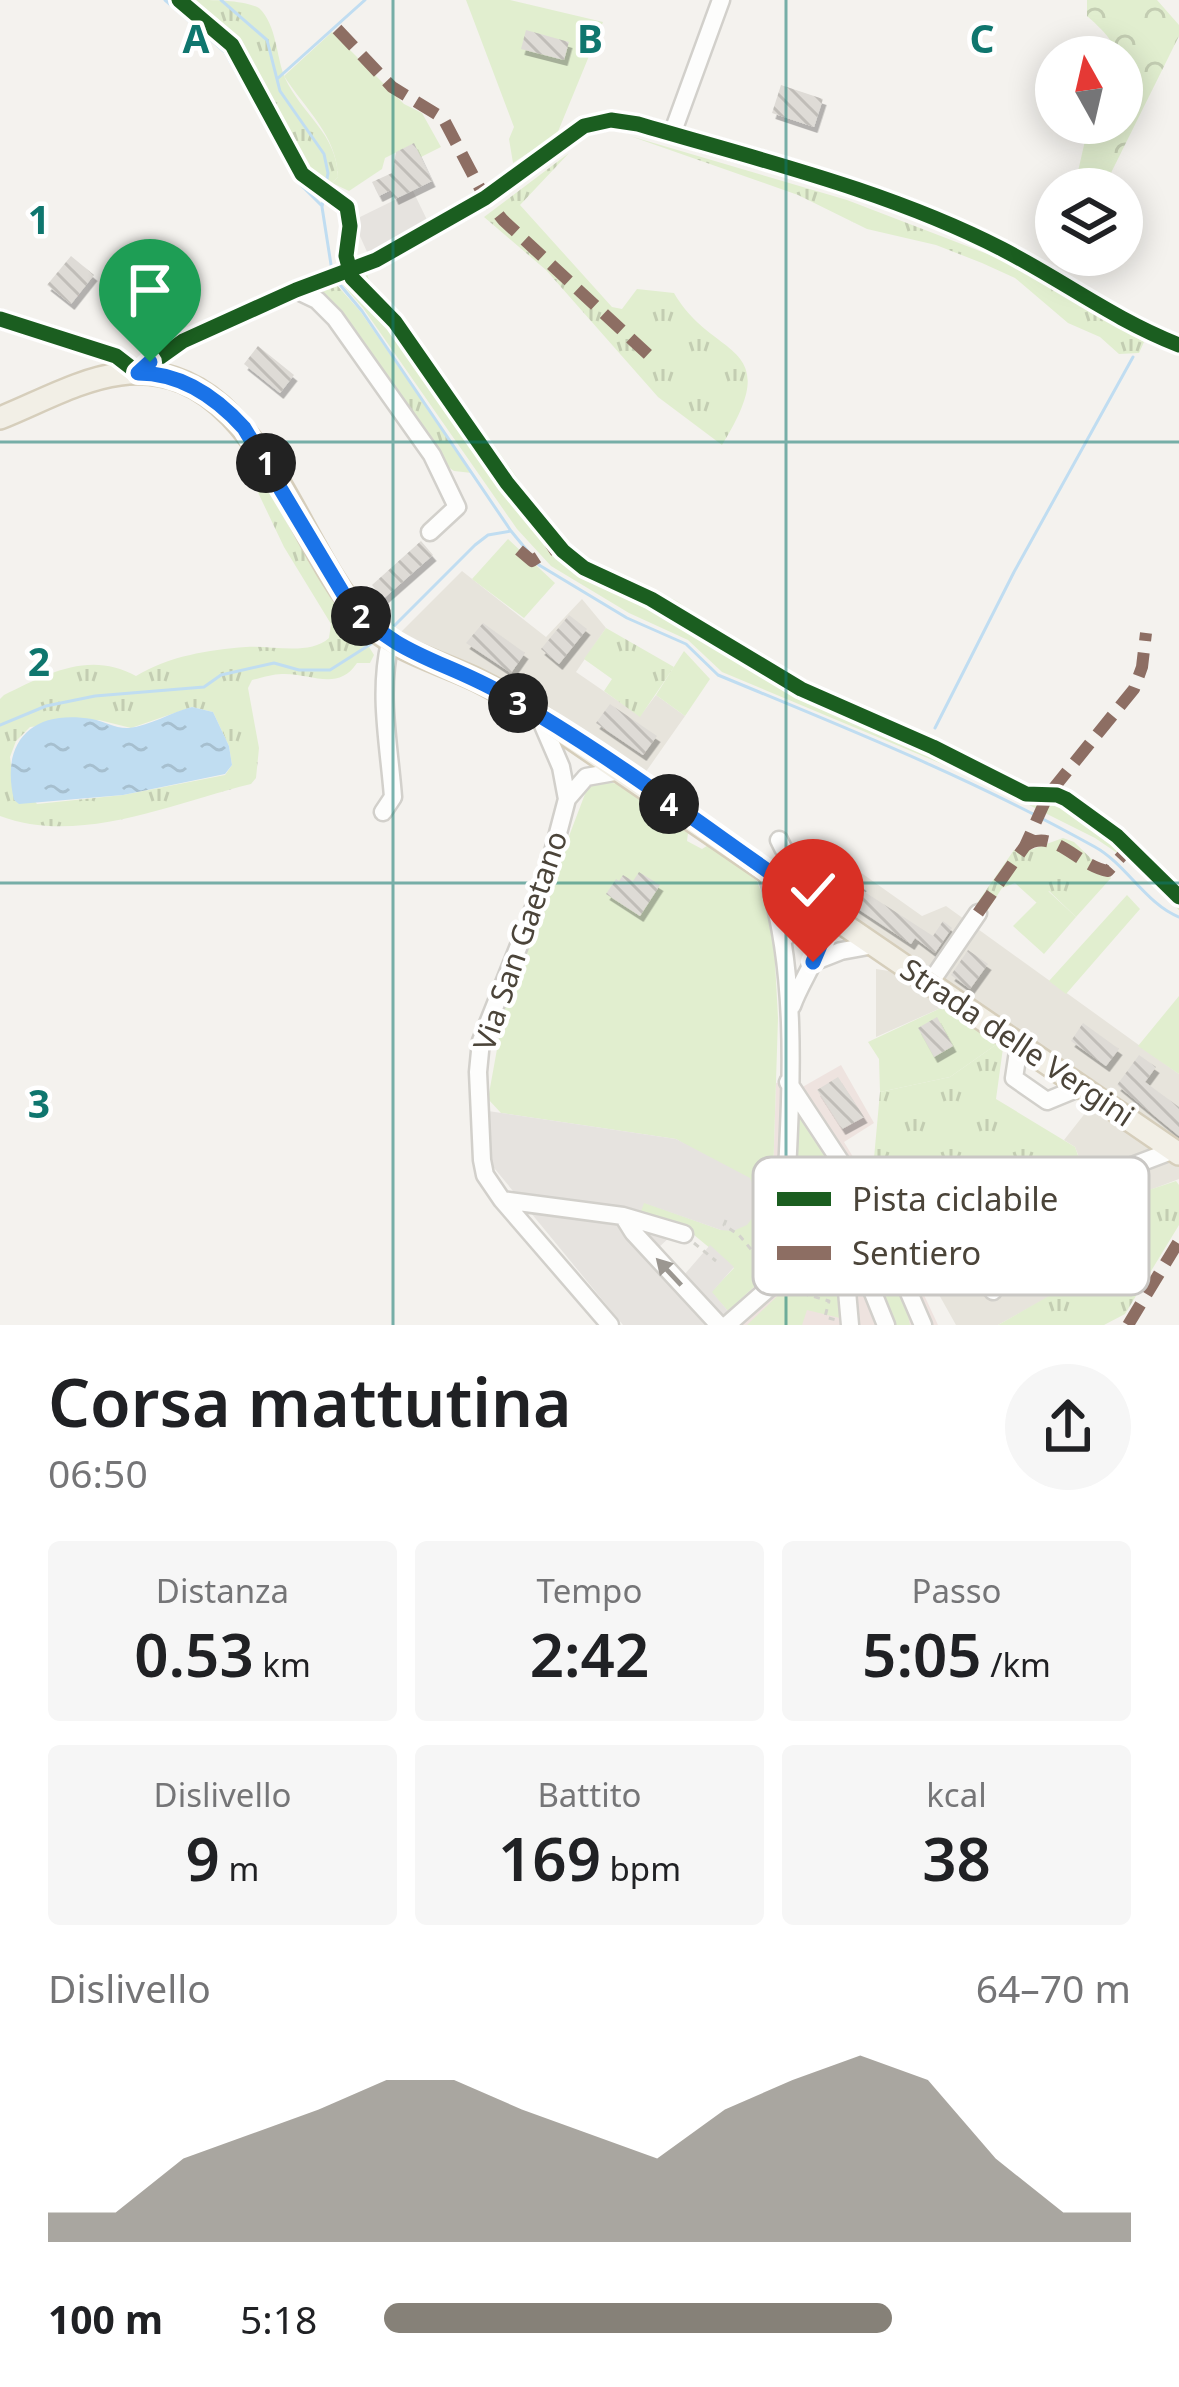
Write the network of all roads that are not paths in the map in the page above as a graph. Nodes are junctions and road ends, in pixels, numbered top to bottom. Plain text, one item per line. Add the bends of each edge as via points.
1 (721, 0) edge
2 (672, 134) junction
3 (296, 290) junction
4 (0, 320) edge
5 (1179, 345) edge
6 (138, 373) junction
7 (0, 418) edge
8 (430, 532) dead end
9 (390, 642) junction
10 (538, 716) junction
11 (586, 748) junction
12 (561, 767) junction
13 (620, 770) junction
14 (586, 777) junction
15 (567, 799) junction
16 (382, 812) dead end
17 (779, 840) dead end
18 (766, 871) junction
19 (824, 910) junction
20 (978, 913) dead end
21 (784, 938) junction
22 (874, 945) junction
23 (813, 962) junction
24 (930, 983) junction
25 (790, 1012) junction
26 (788, 1082) junction
27 (1176, 1152) edge
28 (786, 1157) edge
29 (837, 1157) edge
30 (502, 1199) junction
31 (622, 1216) junction
32 (684, 1234) road end
33 (758, 1295) edge
34 (847, 1295) edge
35 (874, 1295) edge
36 (610, 1325) edge
37 (723, 1325) edge
38 (850, 1325) edge
39 (886, 1325) edge

1 - 2 street
2 - 3 street via 611,120 584,126 485,198 376,260
2 - 5 street via 926,216
3 - 6 street via 184,341
3 - 8 street via 335,318 443,473 457,507
4 - 6 street via 116,356
6 - 7 main road via 103,378
6 - 9 main road, Strada delle Vergini via 178,380 228,411 347,600
9 - 10 main road, Strada delle Vergini
9 - 16 street via 383,710 393,797
10 - 11 main road, Strada delle Vergini
10 - 12 street, Via San Gaetano
11 - 12 street
11 - 13 main road, Strada delle Vergini
11 - 14 street
12 - 15 street, Via San Gaetano
13 - 14 street
13 - 18 main road, Strada delle Vergini
14 - 15 street, Via San Gaetano
15 - 30 street, Via San Gaetano via 482,1041 482,1160
17 - 19 street
18 - 19 main road, Strada delle Vergini
18 - 21 street
19 - 21 street
19 - 22 main road, Strada delle Vergini
19 - 23 street
20 - 24 street
21 - 25 street
22 - 23 street
22 - 24 main road, Strada delle Vergini
23 - 25 street
24 - 27 main road, Strada delle Vergini
25 - 26 street
26 - 28 street
26 - 29 street
30 - 31 street
30 - 36 street, Via San Gaetano
31 - 32 street
37 -> 31 street
33 - 37 street
34 - 38 street
35 - 39 street

